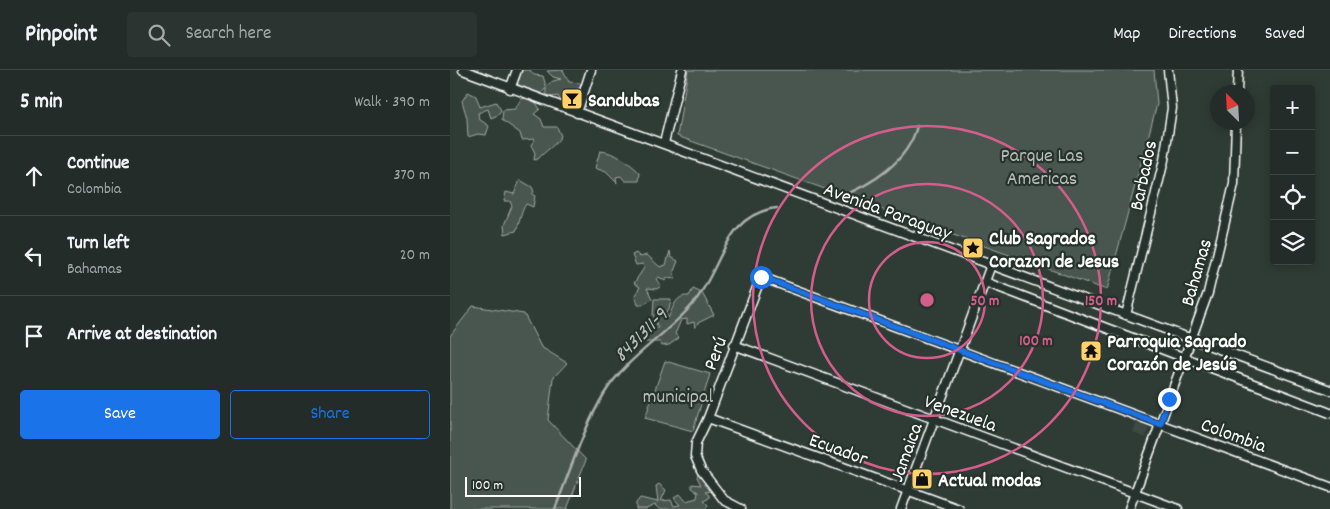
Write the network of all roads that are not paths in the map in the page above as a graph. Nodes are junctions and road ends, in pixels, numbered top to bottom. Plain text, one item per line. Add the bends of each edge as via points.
1 (463, 70) edge
2 (517, 70) edge
3 (591, 70) edge
4 (682, 70) edge
5 (1168, 70) edge
6 (1238, 70) edge
7 (1237, 85) edge
8 (510, 88) junction
9 (577, 113) junction
10 (1236, 130) edge
11 (664, 143) junction
12 (991, 265) junction
13 (761, 277) joint
14 (985, 282) junction
15 (1126, 315) junction
16 (1191, 339) junction
17 (734, 345) junction
18 (960, 350) junction
19 (1184, 358) junction
20 (1330, 390) edge
21 (1330, 413) edge
22 (708, 418) junction
23 (934, 419) junction
24 (1160, 424) junction
25 (1330, 487) edge
26 (908, 490) junction
27 (1134, 493) junction
28 (741, 509) edge
29 (901, 509) edge
30 (959, 509) edge
31 (1129, 509) edge
32 (1178, 509) edge

1 - 8 street, Avenida Paraguay
2 - 8 street
3 - 9 street
4 - 11 street
5 - 15 street, Barbados via 1172,108 1164,160
6 - 7 street
8 - 9 street, Avenida Paraguay
9 - 11 street, Avenida Paraguay
10 - 16 street, Bahamas via 1234,184 1208,293
11 - 12 street, Avenida Paraguay
12 - 14 street, Jamaica
12 - 15 street, Avenida Paraguay
13 - 17 street, Perú
13 - 18 street, Colombia
14 - 18 street, Jamaica
14 - 19 street
15 - 16 street, Avenida Paraguay
16 - 19 street, Bahamas
16 - 20 street, Avenida Paraguay
17 - 22 street, Perú
17 - 23 street, Venezuela
18 - 23 street, Jamaica
18 - 24 street, Colombia
19 - 21 street
19 - 24 street, Bahamas
22 - 26 street, Ecuador
22 - 28 street, Perú via 696,443 695,456 700,470 724,500
23 - 26 street, Jamaica
23 - 27 street, Venezuela
24 - 25 street, Colombia
24 - 27 street, Bahamas
26 - 29 street, Jamaica
26 - 30 street, Ecuador
27 - 31 street, Bahamas
27 - 32 street, Venezuela

